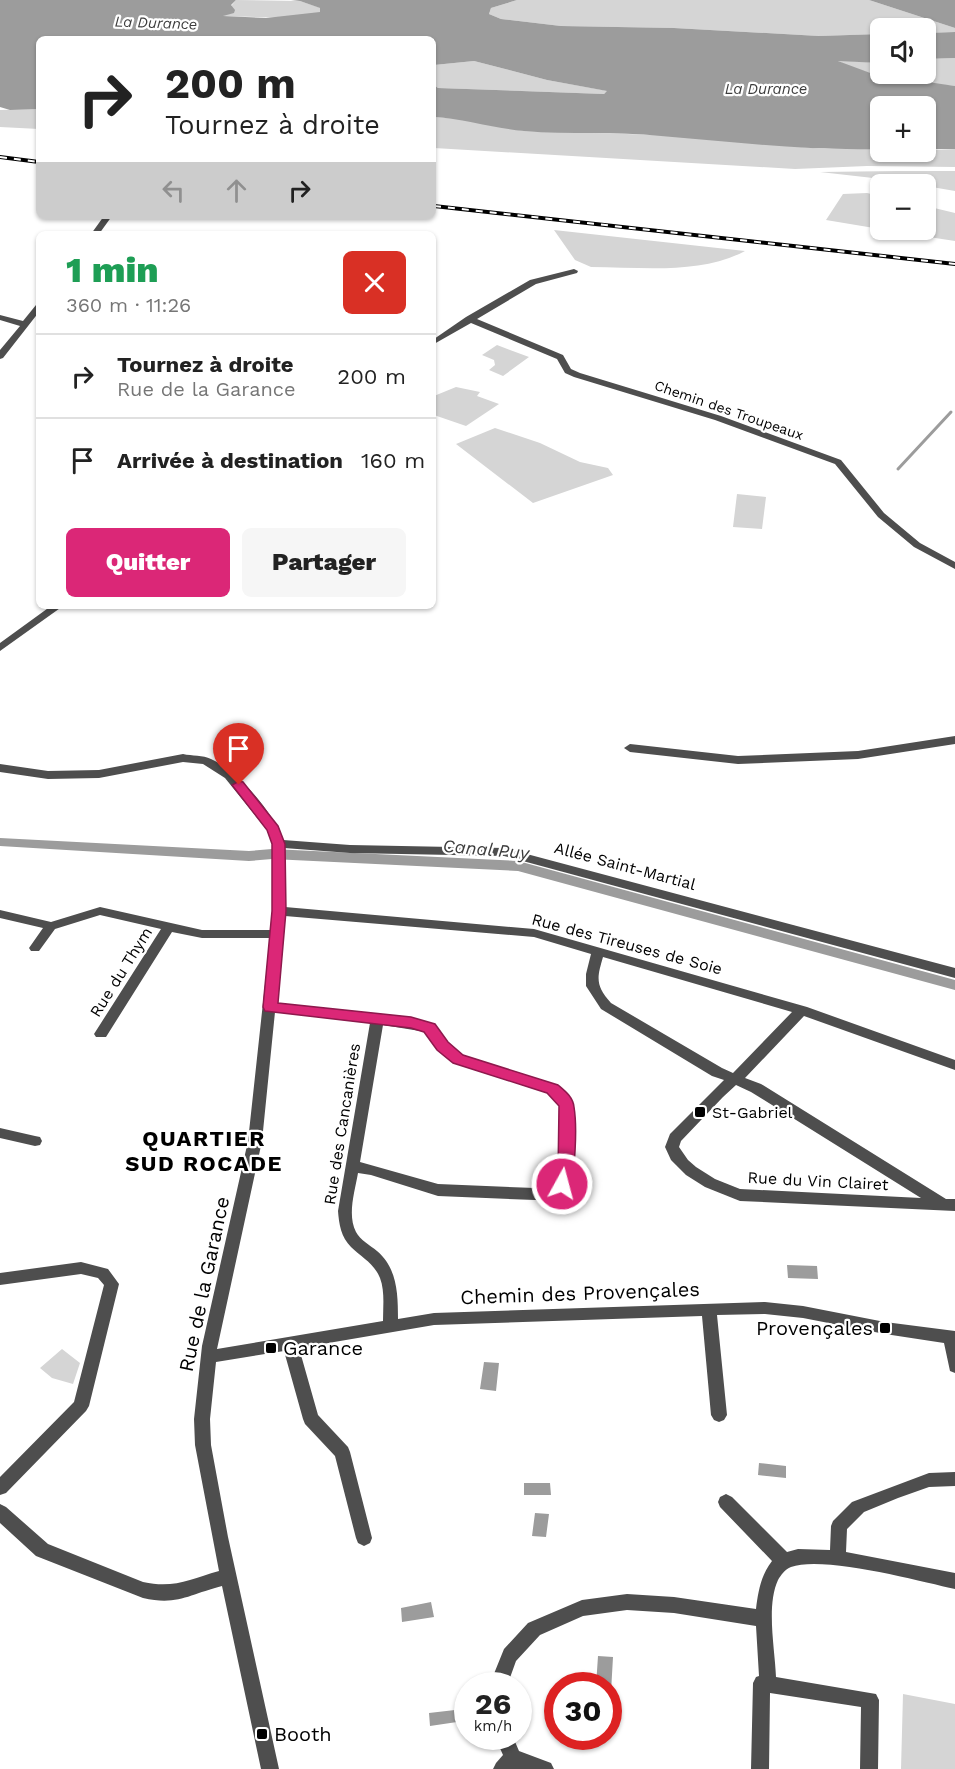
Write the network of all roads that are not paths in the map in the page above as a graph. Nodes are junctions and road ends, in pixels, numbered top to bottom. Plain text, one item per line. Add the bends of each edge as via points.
1 (574, 271) dead end
2 (36, 311) edge
3 (0, 317) edge
4 (469, 319) junction
5 (26, 325) junction
6 (436, 341) edge
7 (0, 356) edge
8 (955, 566) edge
9 (54, 609) edge
10 (0, 648) edge
11 (955, 740) edge
12 (630, 748) dead end
13 (0, 768) edge
14 (278, 852) junction
15 (279, 911) junction
16 (0, 914) edge
17 (51, 926) junction
18 (168, 927) junction
19 (276, 934) junction
20 (35, 948) dead end
21 (598, 951) junction
22 (955, 973) edge
23 (270, 1007) junction
24 (802, 1010) junction
25 (377, 1020) junction
26 (101, 1034) dead end
27 (955, 1065) edge
28 (735, 1079) junction
29 (0, 1133) edge
30 (34, 1141) dead end
31 (352, 1166) junction
32 (949, 1204) edge
33 (0, 1279) edge
34 (709, 1309) junction
35 (391, 1325) junction
36 (953, 1337) edge
37 (290, 1344) junction
38 (208, 1357) junction
39 (955, 1366) edge
40 (719, 1415) dead end
41 (955, 1479) edge
42 (0, 1488) edge
43 (726, 1502) dead end
44 (0, 1512) edge
45 (364, 1538) dead end
46 (838, 1558) junction
47 (784, 1561) junction
48 (228, 1577) junction
49 (955, 1581) edge
50 (765, 1619) junction
51 (503, 1672) edge
52 (768, 1684) junction
53 (508, 1764) edge
54 (270, 1769) edge
55 (545, 1769) edge
56 (760, 1769) edge
57 (869, 1769) edge

1 - 4 street via 533,282
2 - 5 street
3 - 5 street
4 - 6 street
4 - 8 street, Chemin des Troupeaux via 560,357 568,371 577,375 718,418 838,462 881,515 917,545
5 - 7 street
9 - 10 street
11 - 12 street via 858,755 738,760
13 - 14 street, Rue de la Garance via 48,775 99,774 183,758 206,761 229,775 248,796 273,829
14 - 15 street, Rue de la Garance
14 - 22 street, Allée Saint-Martial via 504,852
15 - 19 street, Rue de la Garance
15 - 21 street, Rue des Tireuses de Soie via 534,933
16 - 17 street
17 - 18 street via 100,911
17 - 20 street
18 - 19 street via 202,934
18 - 26 street, Rue du Thym
19 - 23 street, Rue de la Garance
21 - 24 street, Rue des Tireuses de Soie
21 - 28 street via 590,981 593,993 606,1006
23 - 25 street
23 - 38 street, Rue de la Garance via 255,1141
24 - 27 street, Rue des Tireuses de Soie
24 - 28 street, Rue du Vin Clairet
25 - 31 street, Rue des Cancanières
25 - 31 street via 430,1028 442,1046 458,1059 558,1093 567,1106 566,1173 562,1184 550,1192 535,1194 438,1190
28 - 32 street
28 - 32 street, Rue du Vin Clairet via 675,1138 672,1147 679,1161 706,1179 740,1195
29 - 30 street
31 - 35 street, Rue des Cancanières via 345,1228 352,1240 377,1259 387,1275
33 - 42 street via 81,1268 103,1273 112,1284 81,1406
34 - 35 street, Chemin des Provençales via 469,1317
34 - 36 street, Chemin des Provençales via 803,1312
34 - 40 street
35 - 37 street, Chemin des Provençales
36 - 39 street
37 - 38 street, Chemin des Provençales
37 - 45 street via 311,1419 342,1452
38 - 48 street, Rue de la Garance via 202,1408 203,1445
41 - 46 street via 929,1480 858,1507 839,1526
43 - 47 street
44 - 48 street via 42,1550 160,1595 174,1595
46 - 47 street via 817,1556
46 - 49 street
47 - 50 street via 772,1575
48 - 54 street, Rue de la Garance
50 - 51 street via 627,1602 582,1608 534,1629 510,1654
50 - 52 street
52 - 56 street via 762,1683
52 - 57 street via 870,1700
53 - 55 street

